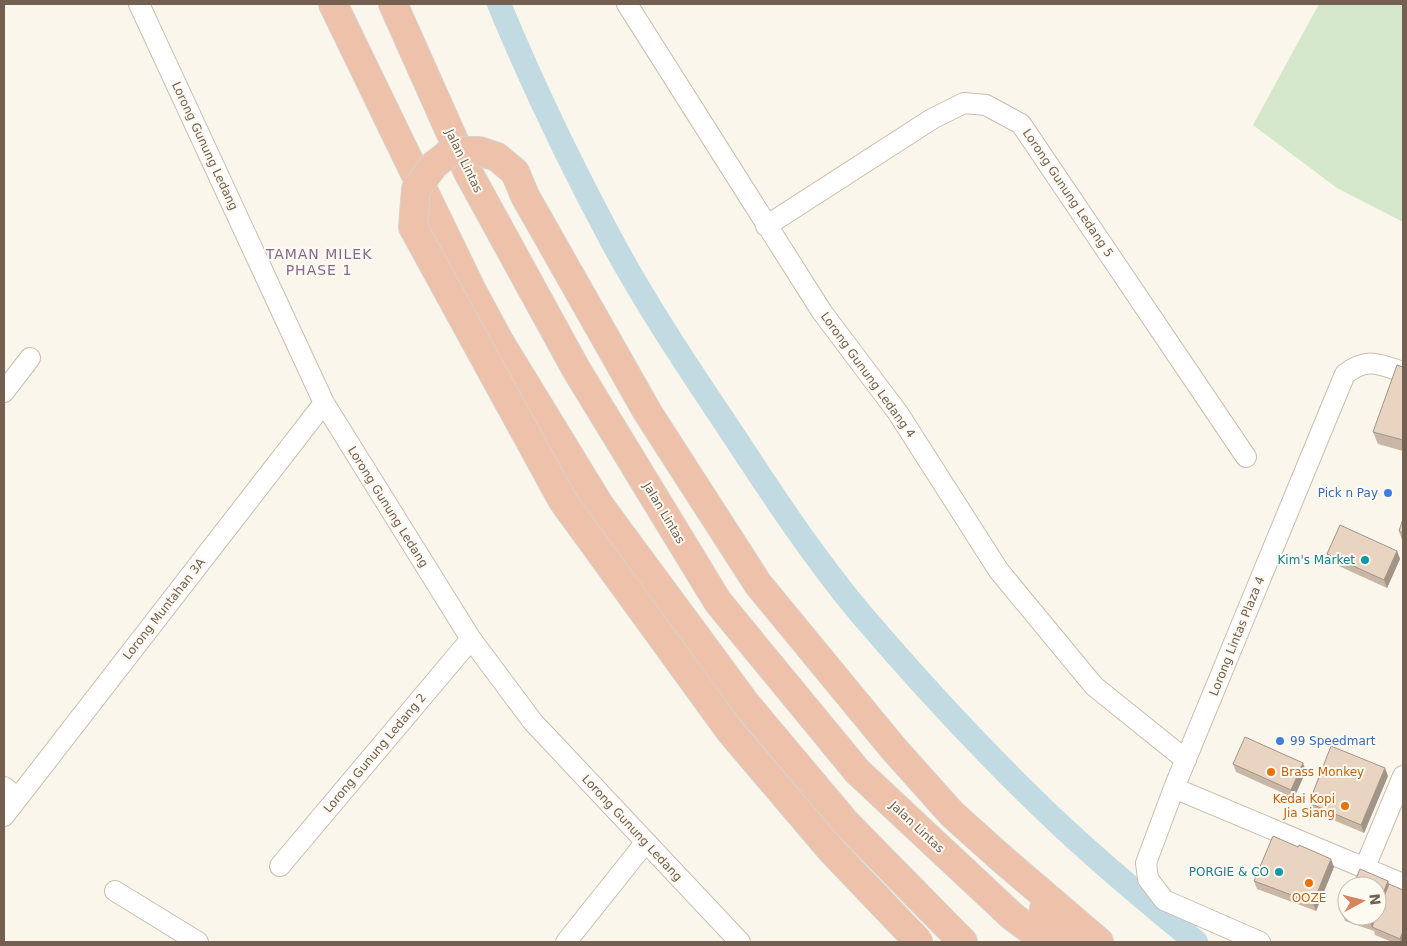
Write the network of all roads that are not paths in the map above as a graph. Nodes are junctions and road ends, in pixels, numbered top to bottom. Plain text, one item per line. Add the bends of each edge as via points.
1 (139, 4) edge
2 (333, 4) edge
3 (393, 4) edge
4 (626, 4) edge
5 (766, 226) junction
6 (30, 358) dead end
7 (1403, 372) edge
8 (4, 392) edge
9 (324, 403) junction
10 (1246, 457) dead end
11 (471, 639) junction
12 (1186, 760) junction
13 (1403, 776) edge
14 (1174, 788) junction
15 (11, 793) edge
16 (4, 816) edge
17 (645, 843) junction
18 (280, 866) dead end
19 (1365, 867) junction
20 (1023, 879) junction
21 (1403, 884) edge
22 (115, 891) dead end
23 (198, 942) edge
24 (566, 942) edge
25 (740, 942) edge
26 (919, 942) edge
27 (963, 942) edge
28 (1047, 942) edge
29 (1067, 942) edge
30 (1098, 942) edge
31 (1260, 942) edge

1 - 9 street, Lorong Gunung Ledang
2 - 27 highway via 472,291 600,506 746,704 845,822
3 - 28 highway, Jalan Lintas via 476,188 576,368 718,602 857,771 1012,916
4 - 5 street, Lorong Gunung Ledang 4
5 - 10 street, Lorong Gunung Ledang 5 via 932,119 964,103 986,105 1021,124
5 - 12 street, Lorong Gunung Ledang 4 via 822,312 898,413 999,571 1094,686
6 - 8 street
7 - 12 street, Lorong Lintas Plaza 4 via 1366,362 1345,374
9 - 11 street, Lorong Gunung Ledang
9 - 15 street, Lorong Muntahan 3A
11 - 17 street, Lorong Gunung Ledang via 533,722
11 - 18 street, Lorong Gunung Ledang 2
12 - 14 street, Lorong Lintas Plaza 4
13 - 19 street
14 - 19 street
14 - 31 street, Lorong Lintas Plaza 4 via 1146,863 1148,879 1164,900
15 - 16 street, Lorong Muntahan 3A
17 - 24 street
17 - 25 street, Lorong Gunung Ledang
19 - 21 street
20 - 26 highway, bridge via 952,814 892,748 758,584 648,413 525,196 515,172 496,157 479,151 452,151 434,165 416,189 413,227 563,501 730,731 832,851
20 - 29 highway
20 - 30 highway
22 - 23 street

